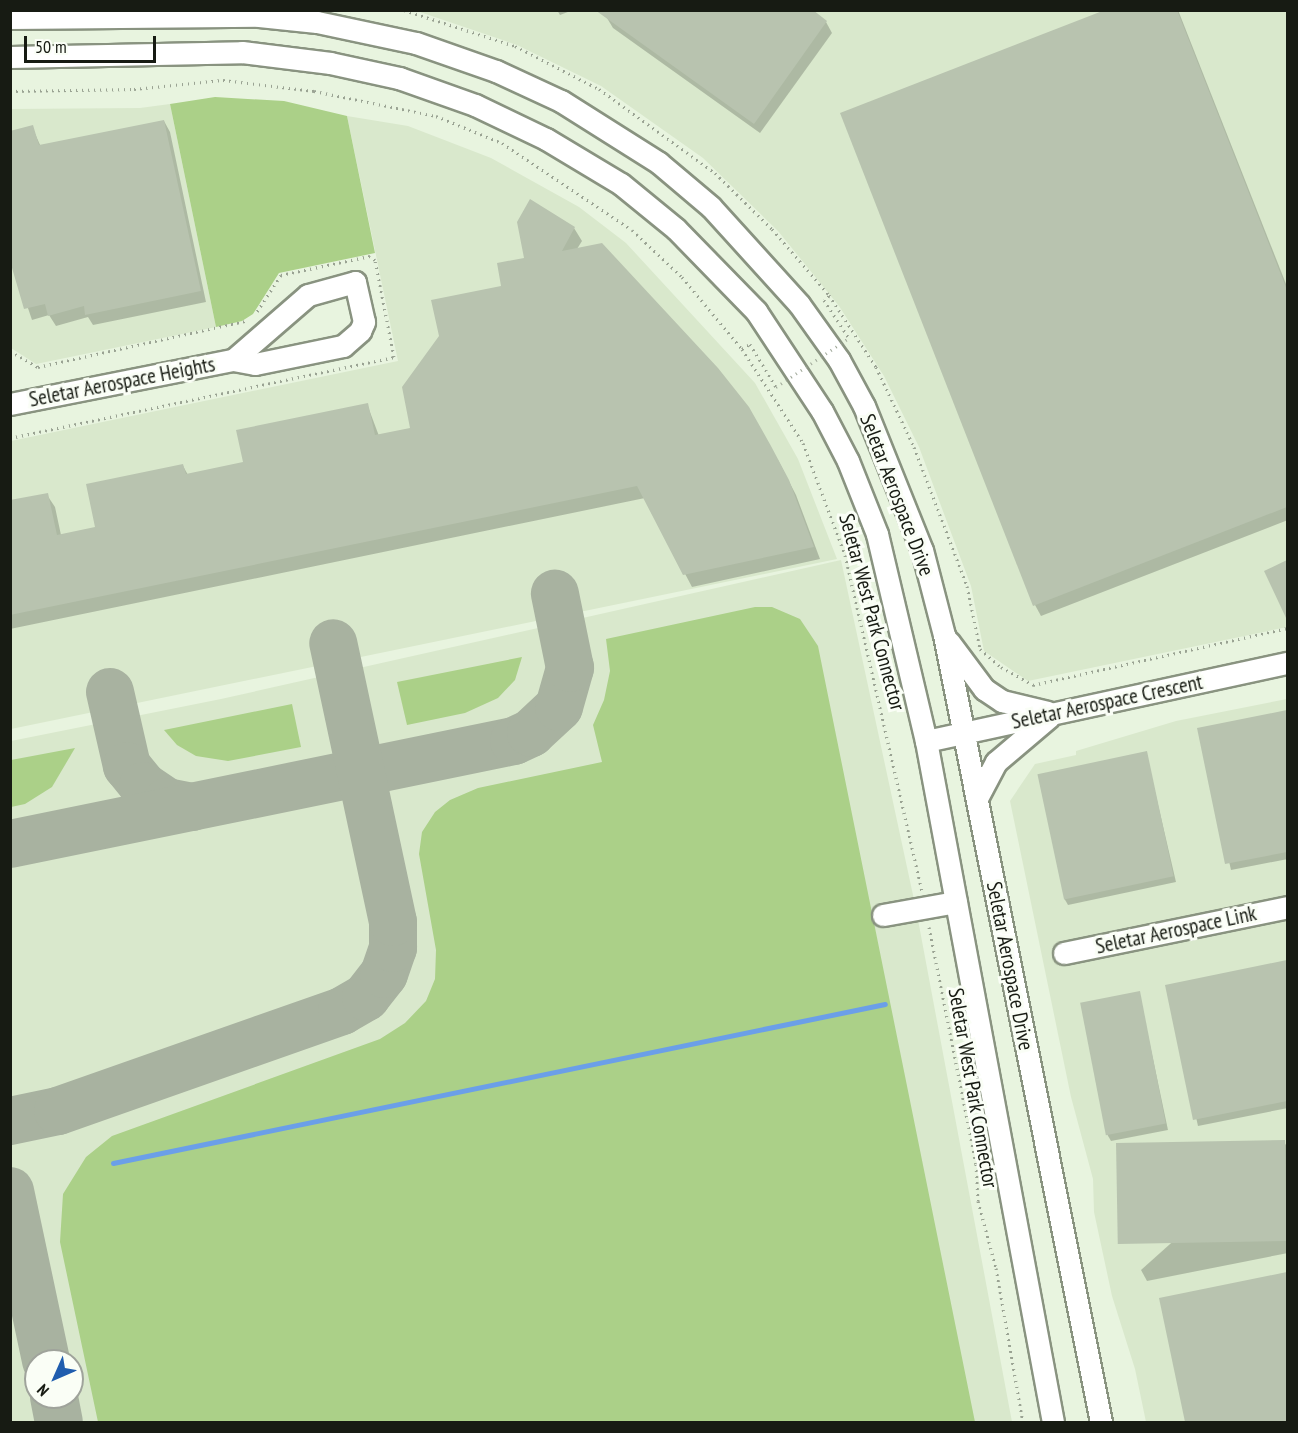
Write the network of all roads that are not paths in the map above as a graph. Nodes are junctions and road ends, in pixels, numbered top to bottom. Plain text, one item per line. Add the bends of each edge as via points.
1 (12, 17) edge
2 (10, 57) edge
3 (233, 360) junction
4 (10, 404) edge
5 (944, 635) junction
6 (1287, 663) edge
7 (1054, 713) junction
8 (961, 733) junction
9 (926, 741) junction
10 (977, 798) junction
11 (956, 902) junction
12 (1287, 907) edge
13 (883, 915) dead end
14 (1064, 953) dead end
15 (1053, 1422) edge
16 (1101, 1422) edge

1 - 5 street, Seletar Aerospace Drive via 259,16 317,22 416,43 496,71 561,101 621,137 711,207 757,254 839,360 888,460 922,550
2 - 9 street, Seletar Aerospace Drive via 242,52 330,63 399,78 475,105 546,139 621,184 727,278 783,348 822,411 877,534
3 - 3 street, Seletar Aerospace Heights via 308,295 355,282 364,322 343,346 255,364
3 - 4 street, Seletar Aerospace Heights
5 - 7 street via 984,689 1002,700
5 - 8 street, Seletar Aerospace Drive
6 - 7 street, Seletar Aerospace Crescent
7 - 8 street, Seletar Aerospace Crescent
7 - 10 street via 996,762
8 - 9 street, Seletar Aerospace Crescent
8 - 10 street, Seletar Aerospace Drive
9 - 11 street, Seletar Aerospace Drive
10 - 16 street, Seletar Aerospace Drive
11 - 13 street
11 - 15 street, Seletar Aerospace Drive
12 - 14 street, Seletar Aerospace Link

